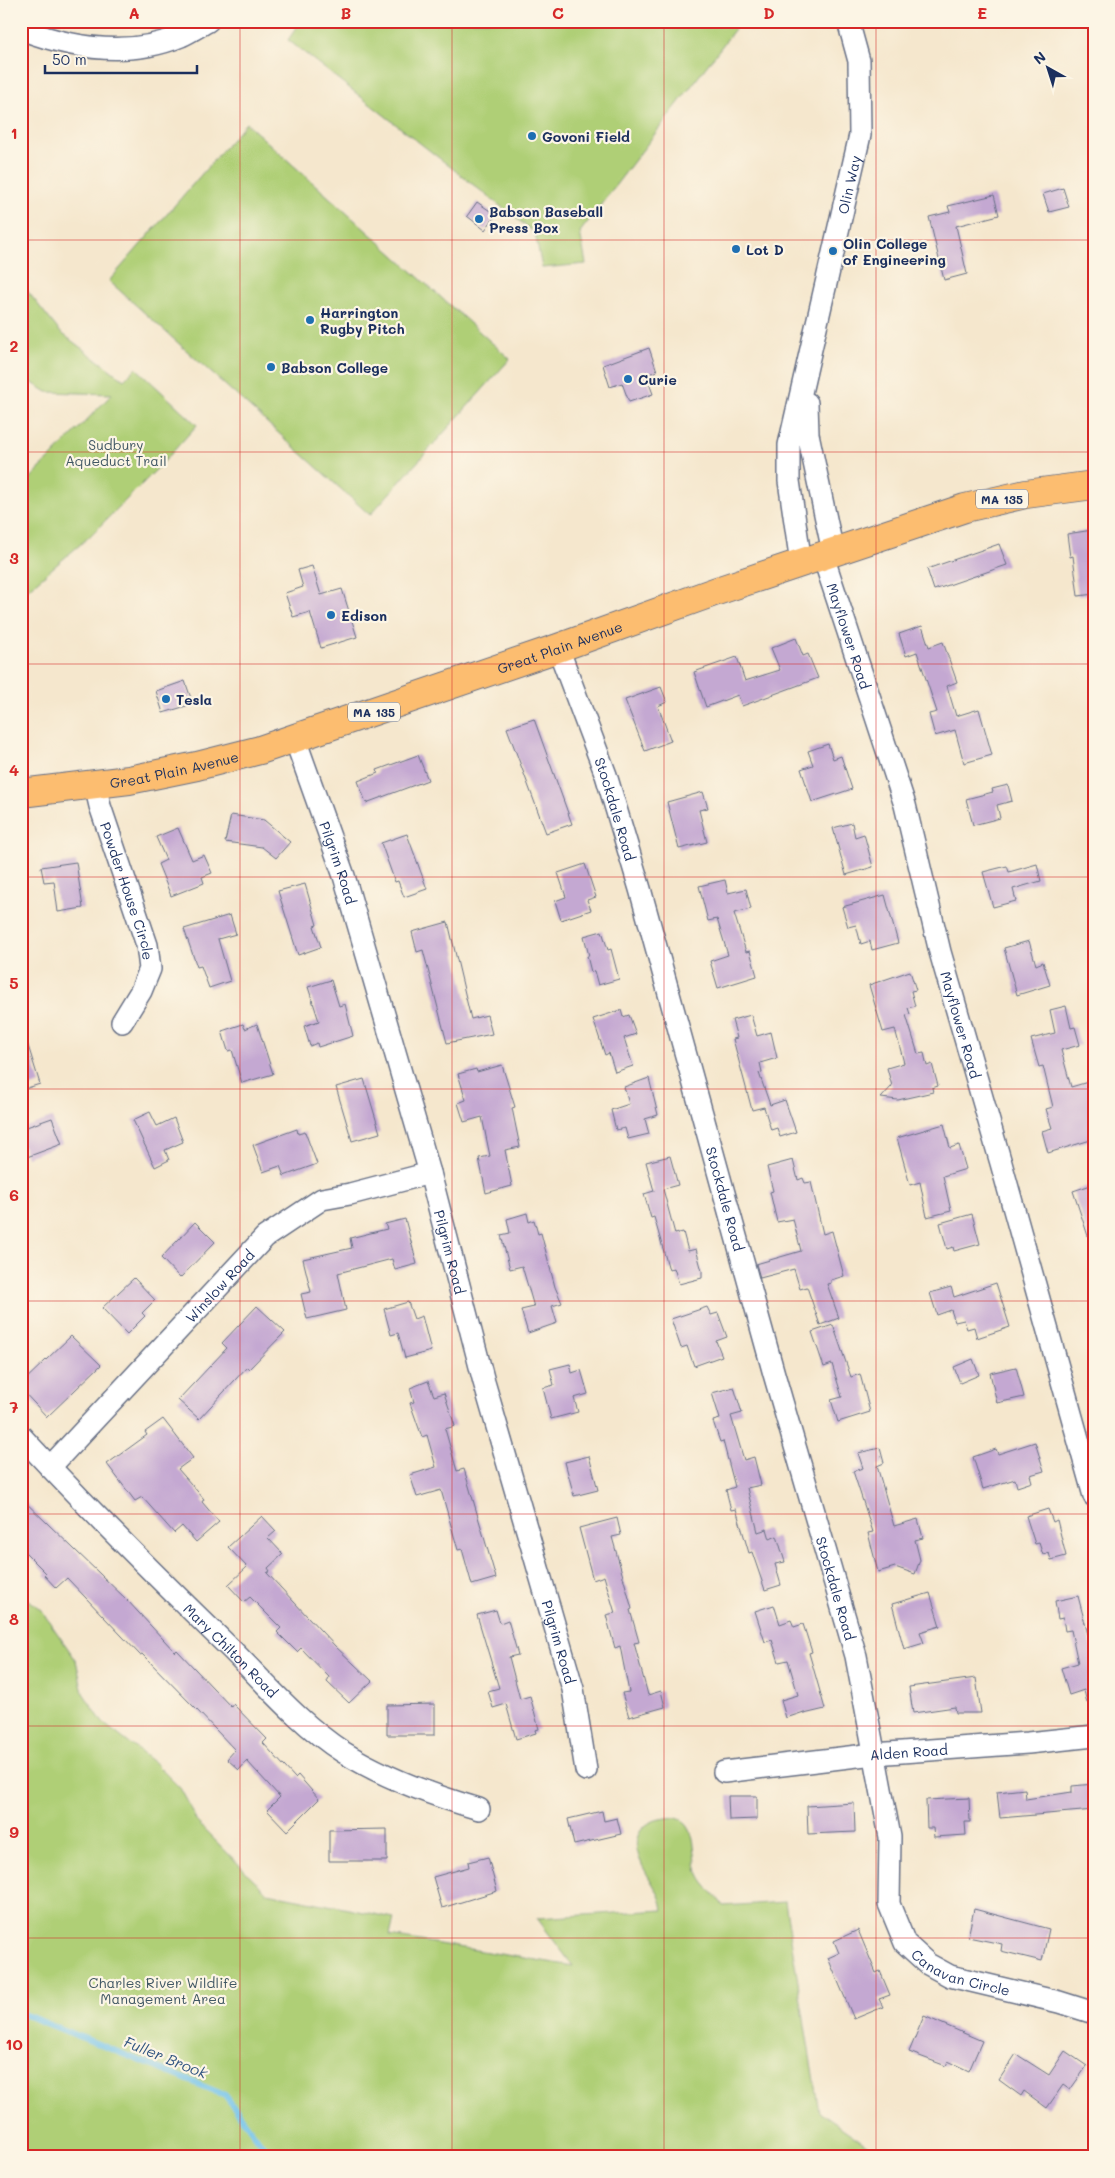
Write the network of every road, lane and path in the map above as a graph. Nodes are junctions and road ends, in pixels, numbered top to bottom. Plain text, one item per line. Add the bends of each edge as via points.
1 (208, 21) edge
2 (848, 21) edge
3 (21, 29) edge
4 (806, 376) junction
5 (1094, 485) edge
6 (819, 557) junction
7 (558, 648) junction
8 (295, 739) junction
9 (95, 785) junction
10 (21, 793) edge
11 (122, 1022) dead end
12 (430, 1173) junction
13 (21, 1436) edge
14 (50, 1467) junction
15 (1094, 1496) edge
16 (1094, 1736) edge
17 (874, 1754) junction
18 (586, 1770) dead end
19 (724, 1772) dead end
20 (479, 1809) dead end
21 (1094, 2013) edge

1 - 3 street via 181,36 139,48 104,50 65,43
2 - 4 street, Olin Way via 859,61 860,135
4 - 6 street, Olin Way
4 - 6 street, Olin Way via 788,446 789,481
5 - 6 main road, Great Plain Avenue / MA 135 via 987,502
6 - 7 main road, Great Plain Avenue / MA 135
6 - 15 street, Mayflower Road via 905,805 940,952
7 - 8 main road, Great Plain Avenue / MA 135
7 - 17 street, Stockdale Road via 606,775 640,889 856,1656
8 - 9 main road, Great Plain Avenue / MA 135 via 196,766
8 - 12 street, Pilgrim Road via 344,876
9 - 10 main road, Great Plain Avenue / MA 135
9 - 11 street, Powder House Circle via 147,945 150,969 142,991
12 - 14 street, Winslow Road via 322,1199 265,1237
12 - 18 street, Pilgrim Road via 484,1382 573,1689
13 - 14 street, Mary Chilton Road
14 - 20 street, Mary Chilton Road via 303,1720 372,1769 428,1794
16 - 17 street, Alden Road
17 - 19 street, Alden Road
17 - 21 street, Canavan Circle via 890,1837 889,1904 905,1943 928,1964 950,1976

